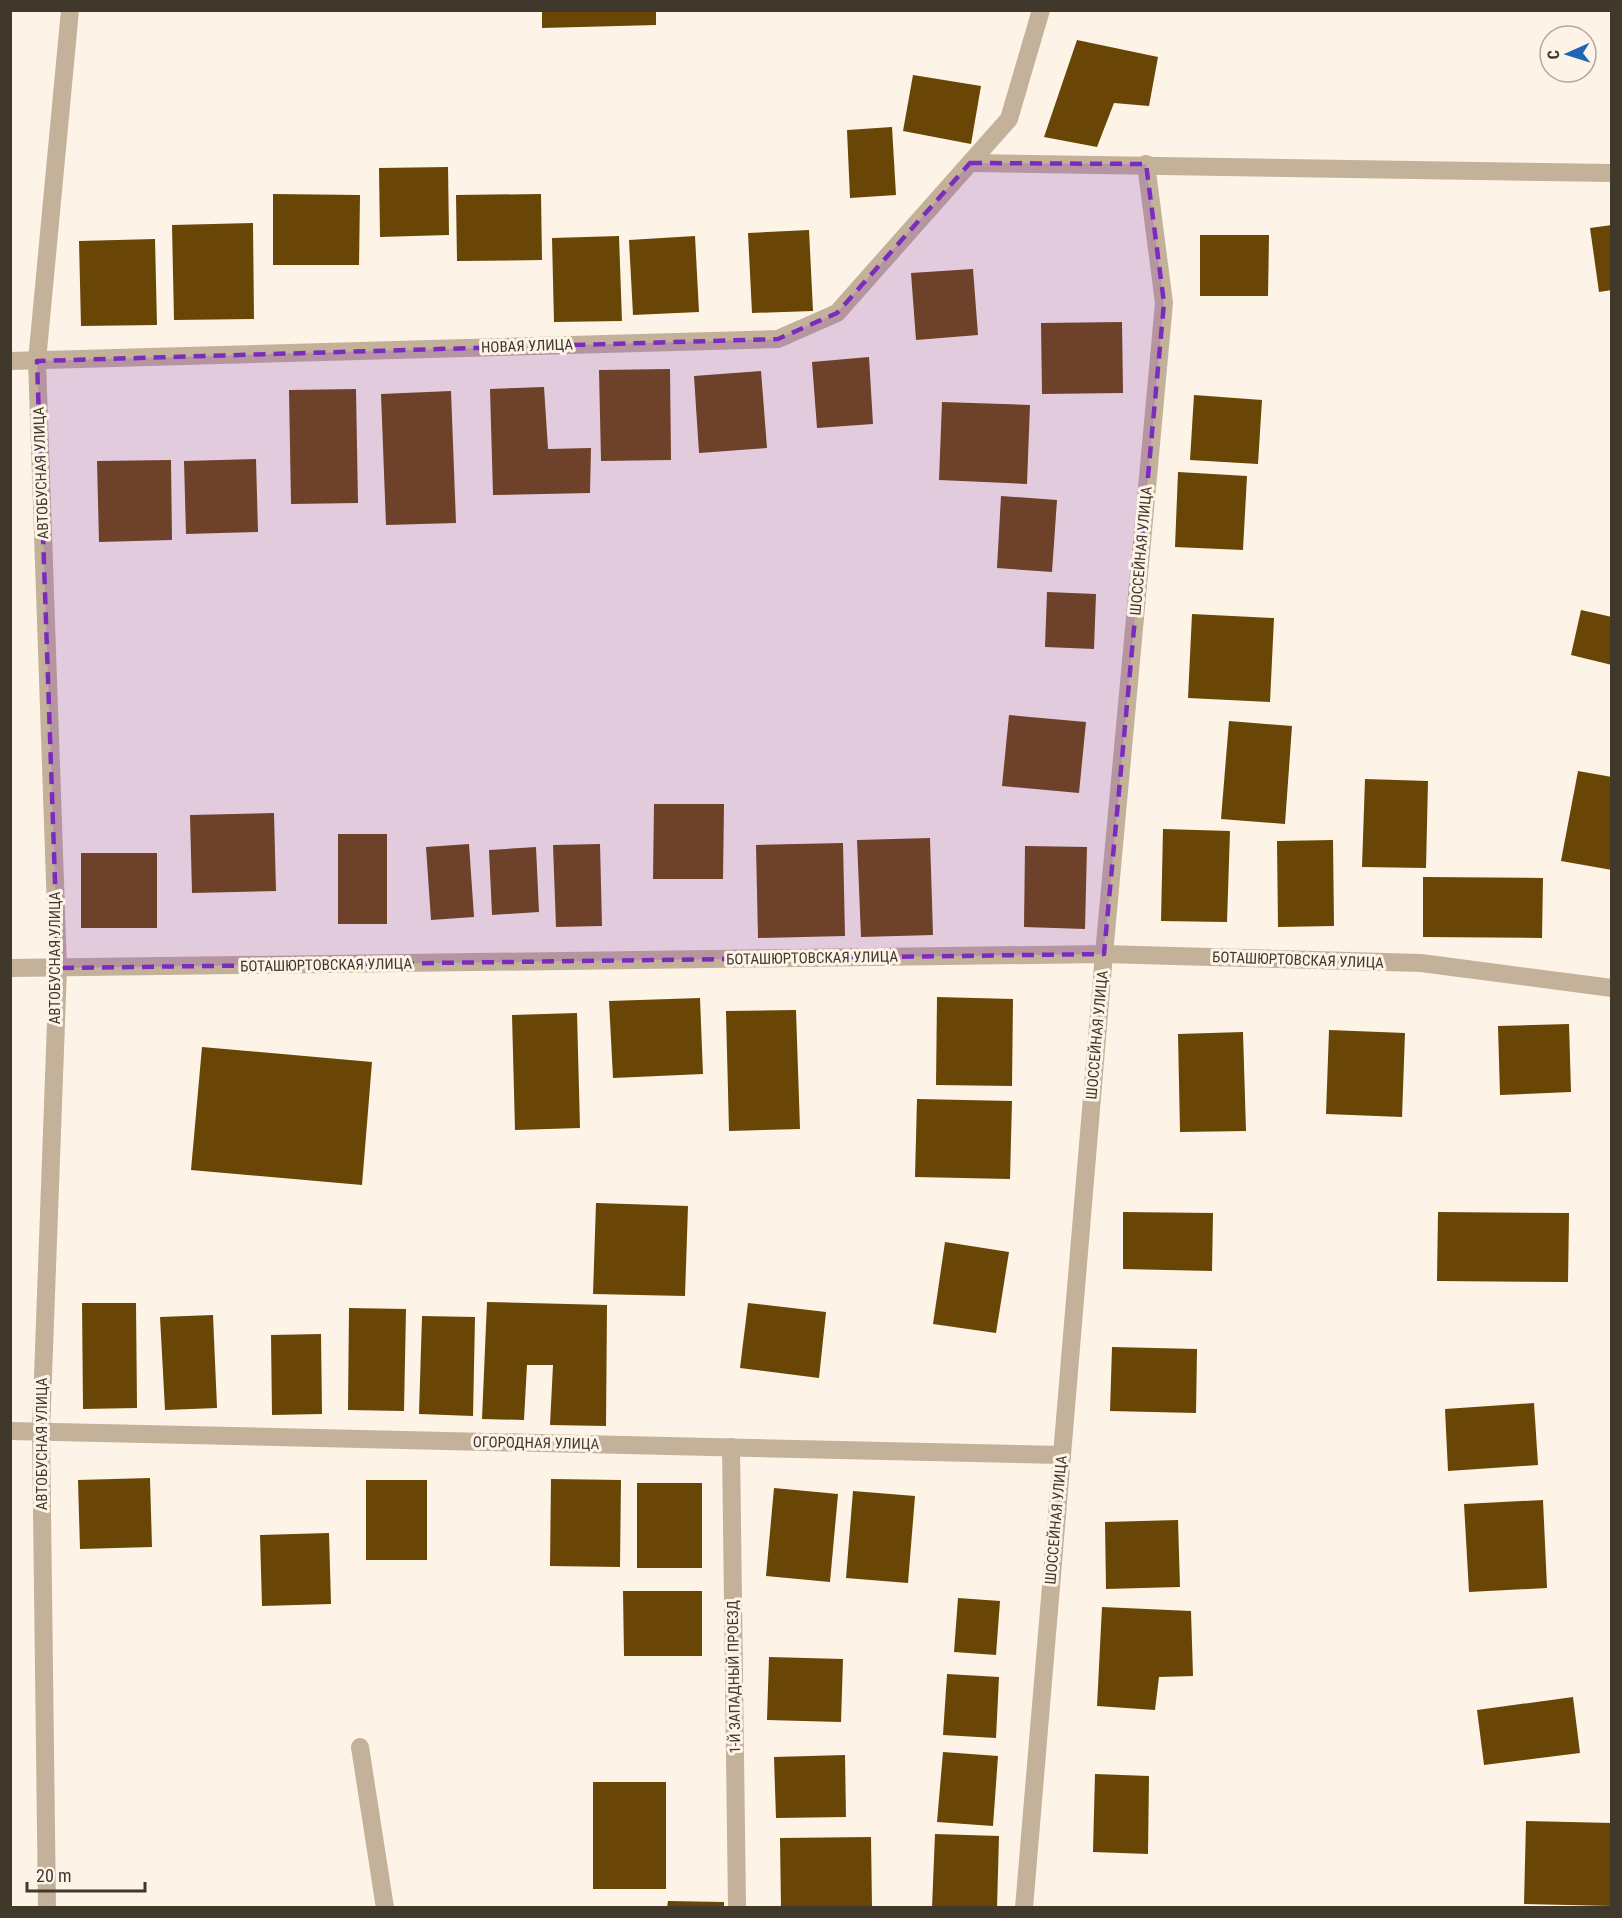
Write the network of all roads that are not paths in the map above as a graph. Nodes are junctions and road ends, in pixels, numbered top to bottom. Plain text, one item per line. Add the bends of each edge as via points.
1 (70, 10) edge
2 (1041, 10) edge
3 (970, 162) junction
4 (1146, 164) junction
5 (1611, 173) edge
6 (10, 361) edge
7 (38, 361) junction
8 (1104, 954) junction
9 (10, 968) edge
10 (58, 968) junction
11 (1611, 988) edge
12 (10, 1431) edge
13 (41, 1431) junction
14 (731, 1448) junction
15 (1062, 1455) junction
16 (360, 1747) dead end
17 (47, 1908) edge
18 (385, 1908) edge
19 (737, 1908) edge
20 (1024, 1908) edge

1 - 7 street, АВТОБУСНАЯ УЛИЦА
2 - 3 street, НОВАЯ УЛИЦА via 1009,119
3 - 4 street
3 - 7 street, НОВАЯ УЛИЦА via 837,313 778,339
4 - 5 street
4 - 8 street, ШОССЕЙНАЯ УЛИЦА via 1164,303
6 - 7 street, НОВАЯ УЛИЦА
7 - 10 street, АВТОБУСНАЯ УЛИЦА
8 - 10 street, БОТАШЮРТОВСКАЯ УЛИЦА
8 - 11 street, БОТАШЮРТОВСКАЯ УЛИЦА via 1421,963
8 - 15 street, ШОССЕЙНАЯ УЛИЦА
9 - 10 street, БОТАШЮРТОВСКАЯ УЛИЦА
10 - 13 street, АВТОБУСНАЯ УЛИЦА
12 - 13 street, ОГОРОДНАЯ УЛИЦА
13 - 14 street, ОГОРОДНАЯ УЛИЦА
13 - 17 street, АВТОБУСНАЯ УЛИЦА
14 - 15 street, ОГОРОДНАЯ УЛИЦА
14 - 19 street, 1-Й ЗАПАДНЫЙ ПРОЕЗД
15 - 20 street, ШОССЕЙНАЯ УЛИЦА
16 - 18 street

